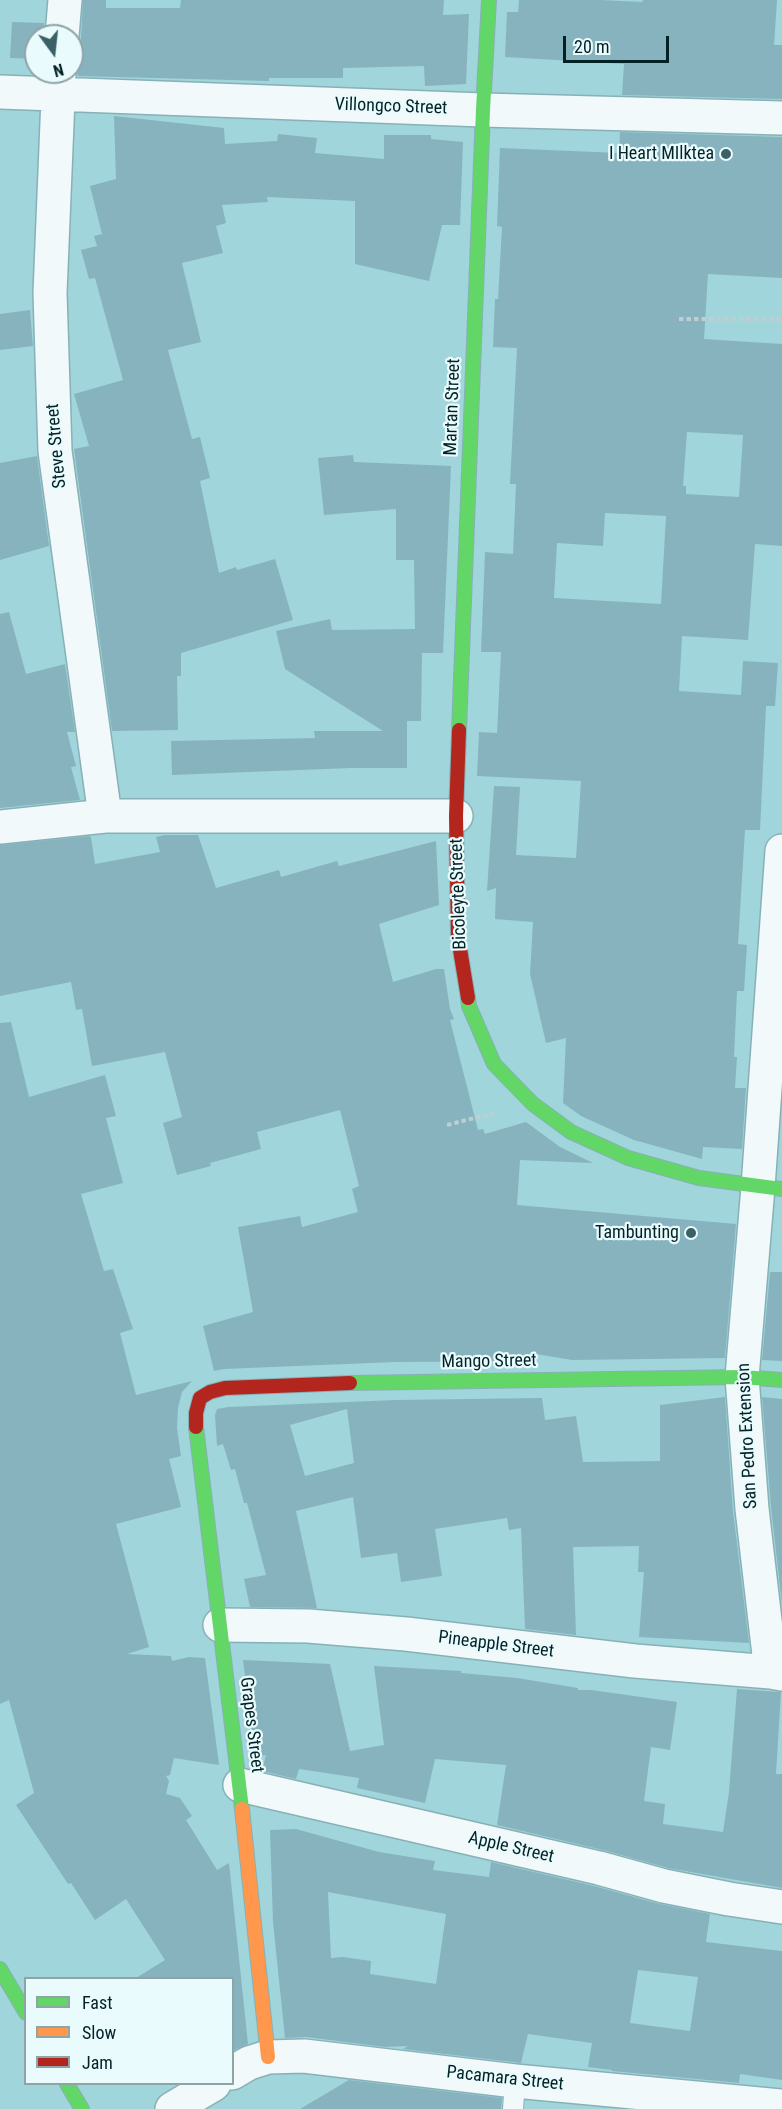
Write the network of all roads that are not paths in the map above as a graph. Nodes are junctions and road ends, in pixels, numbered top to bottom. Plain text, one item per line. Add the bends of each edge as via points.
1 (65, 0) edge
2 (489, 0) edge
3 (63, 24) edge
4 (52, 84) edge
5 (59, 84) edge
6 (75, 84) edge
7 (0, 92) edge
8 (483, 110) junction
9 (782, 118) edge
10 (105, 816) junction
11 (456, 816) junction
12 (0, 827) edge
13 (782, 852) edge
14 (770, 1188) edge
15 (742, 1377) junction
16 (782, 1380) edge
17 (200, 1398) joint
18 (220, 1625) junction
19 (776, 1673) edge
20 (240, 1785) junction
21 (782, 1907) edge
22 (0, 1969) edge
23 (24, 2010) edge
24 (268, 2057) junction
25 (234, 2072) edge
26 (68, 2085) edge
27 (212, 2085) edge
28 (514, 2095) edge
29 (782, 2106) edge
30 (82, 2109) edge
31 (172, 2109) edge

1 - 3 street
2 - 8 street, Martan Street
4 - 7 street, Villongco Street
5 - 10 street, Steve Street via 50,292 55,451
6 - 8 street, Villongco Street
8 - 9 street, Villongco Street
8 - 11 street, Martan Street
10 - 11 street, Bicoleyte Street
10 - 12 street, Bicoleyte Street
11 - 14 street, Bicoleyte Street via 458,937 469,1006 494,1064 533,1104 571,1132 628,1158 699,1178
13 - 14 street, San Pedro Extension
14 - 15 street, San Pedro Extension
15 - 16 street, Mango Street
15 - 17 street, Mango Street via 396,1381 225,1388
15 - 19 street, San Pedro Extension via 752,1509
17 - 18 street, Grapes Street via 196,1428
18 - 19 street, Pineapple Street via 308,1626 406,1634 623,1660
18 - 20 street, Grapes Street
20 - 21 street, Apple Street via 664,1886
20 - 24 street, Grapes Street
22 - 23 street
24 - 25 street, Pacamara Street
24 - 28 street, Pacamara Street via 304,2056
26 - 30 street
27 - 31 street
28 - 29 street, Pacamara Street

